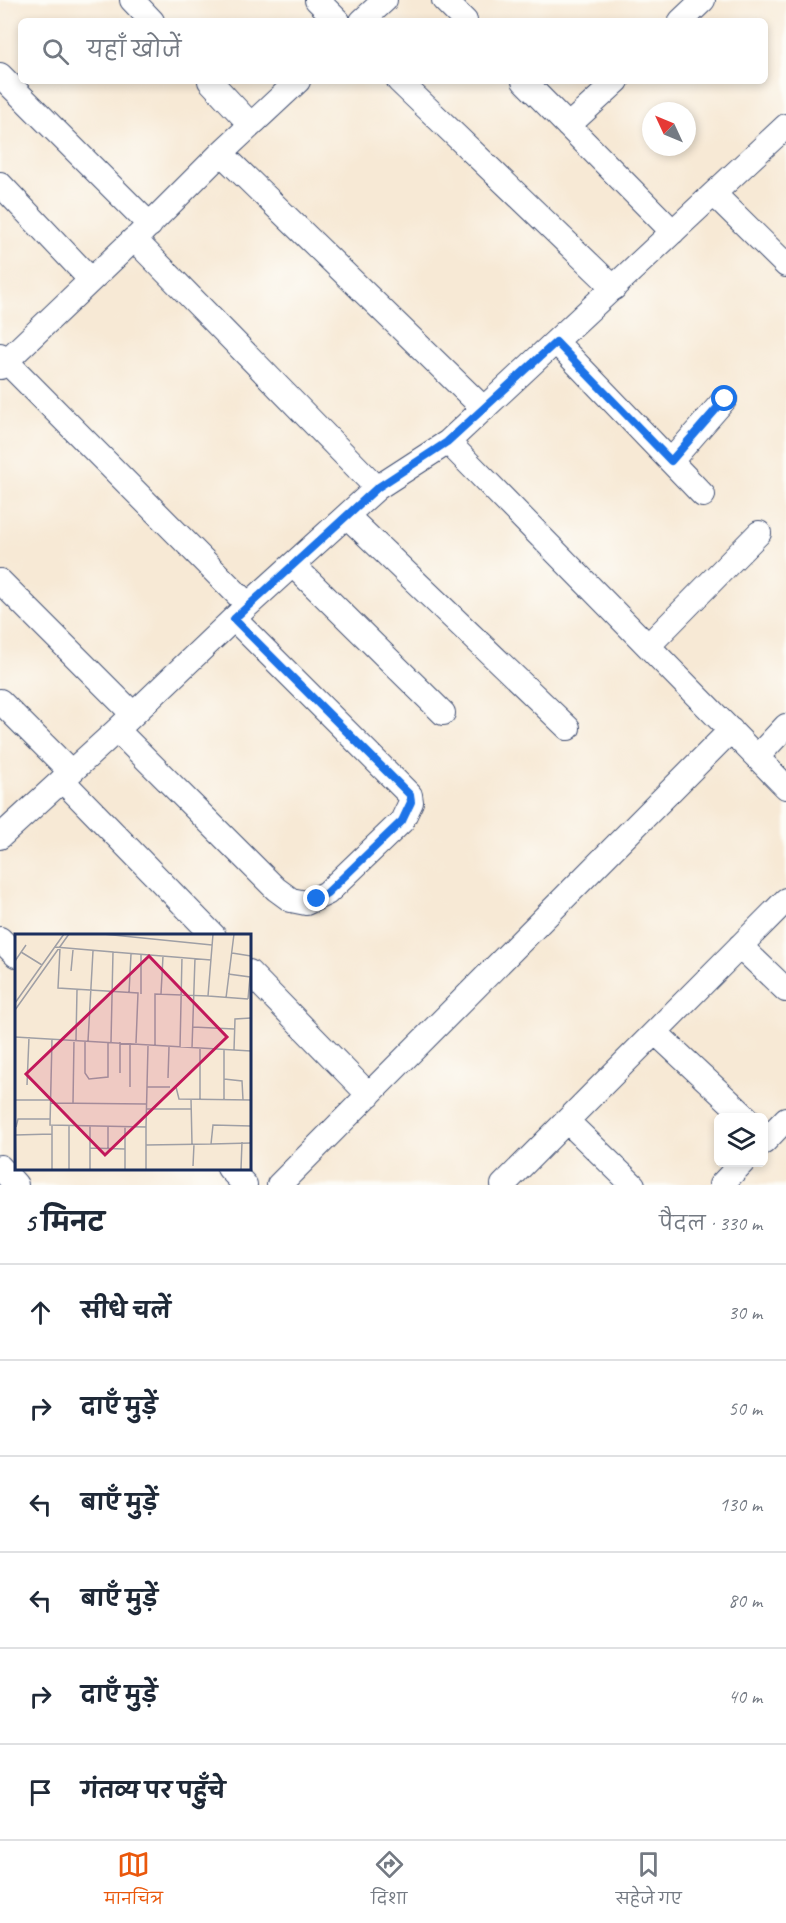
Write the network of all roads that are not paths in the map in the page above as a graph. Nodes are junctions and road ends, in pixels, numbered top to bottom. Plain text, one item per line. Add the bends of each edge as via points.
1 (132, 0) edge
2 (317, 0) edge
3 (385, 0) edge
4 (444, 0) edge
5 (703, 0) edge
6 (149, 18) edge
7 (335, 18) edge
8 (365, 18) edge
9 (462, 18) edge
10 (684, 18) edge
11 (0, 75) edge
12 (213, 84) edge
13 (295, 84) edge
14 (402, 84) edge
15 (527, 84) edge
16 (614, 84) edge
17 (251, 125) junction
18 (568, 126) junction
19 (786, 126) edge
20 (221, 153) junction
21 (0, 184) edge
22 (714, 194) junction
23 (142, 232) junction
24 (673, 232) junction
25 (786, 265) edge
26 (91, 280) junction
27 (614, 288) junction
28 (556, 342) junction
29 (2, 361) edge
30 (725, 399) dead end
31 (483, 409) junction
32 (447, 442) junction
33 (671, 461) junction
34 (377, 488) junction
35 (703, 495) dead end
36 (347, 516) junction
37 (759, 533) dead end
38 (293, 565) junction
39 (0, 581) edge
40 (241, 612) junction
41 (648, 646) junction
42 (0, 701) edge
43 (443, 713) dead end
44 (125, 722) junction
45 (786, 726) edge
46 (568, 728) dead end
47 (731, 730) junction
48 (757, 757) junction
49 (67, 776) junction
50 (786, 787) edge
51 (0, 837) edge
52 (786, 900) edge
53 (212, 934) edge
54 (0, 939) edge
55 (740, 946) junction
56 (15, 954) edge
57 (250, 973) edge
58 (786, 990) edge
59 (655, 1032) junction
60 (369, 1095) junction
61 (742, 1113) edge
62 (786, 1119) edge
63 (567, 1121) junction
64 (768, 1135) edge
65 (0, 1167) edge
66 (739, 1167) edge
67 (231, 1170) edge
68 (16, 1185) edge
69 (245, 1185) edge
70 (279, 1185) edge
71 (503, 1185) edge
72 (633, 1185) edge
73 (721, 1185) edge

1 - 6 street
2 - 7 street
3 - 8 street
4 - 9 street
5 - 10 street
11 - 23 street
12 - 17 street
13 - 17 street
14 - 27 street
15 - 18 street
16 - 18 street
17 - 20 street
18 - 24 street
19 - 22 street
20 - 23 street
20 - 31 street
21 - 26 street
22 - 24 street
22 - 25 street
23 - 26 street
23 - 34 street
24 - 27 street
26 - 29 street
27 - 28 street
28 - 31 street
28 - 33 street
29 - 40 street
30 - 33 street
31 - 32 street
32 - 34 street
32 - 41 street
33 - 35 street
34 - 36 street
36 - 38 street
36 - 46 street
37 - 41 street
38 - 40 street
38 - 43 street
39 - 44 street
40 - 44 street
40 - 44 street via 410,795 411,802 402,821 327,893 306,903 291,900 276,889
41 - 47 street
42 - 49 street
44 - 49 street
45 - 48 street
47 - 48 street
47 - 60 street
48 - 50 street
49 - 51 street
49 - 53 street
52 - 55 street
54 - 56 street
55 - 58 street
55 - 59 street
57 - 60 street
59 - 61 street
59 - 63 street
60 - 70 street
62 - 64 street
63 - 71 street
63 - 72 street
65 - 68 street
66 - 73 street
67 - 69 street

